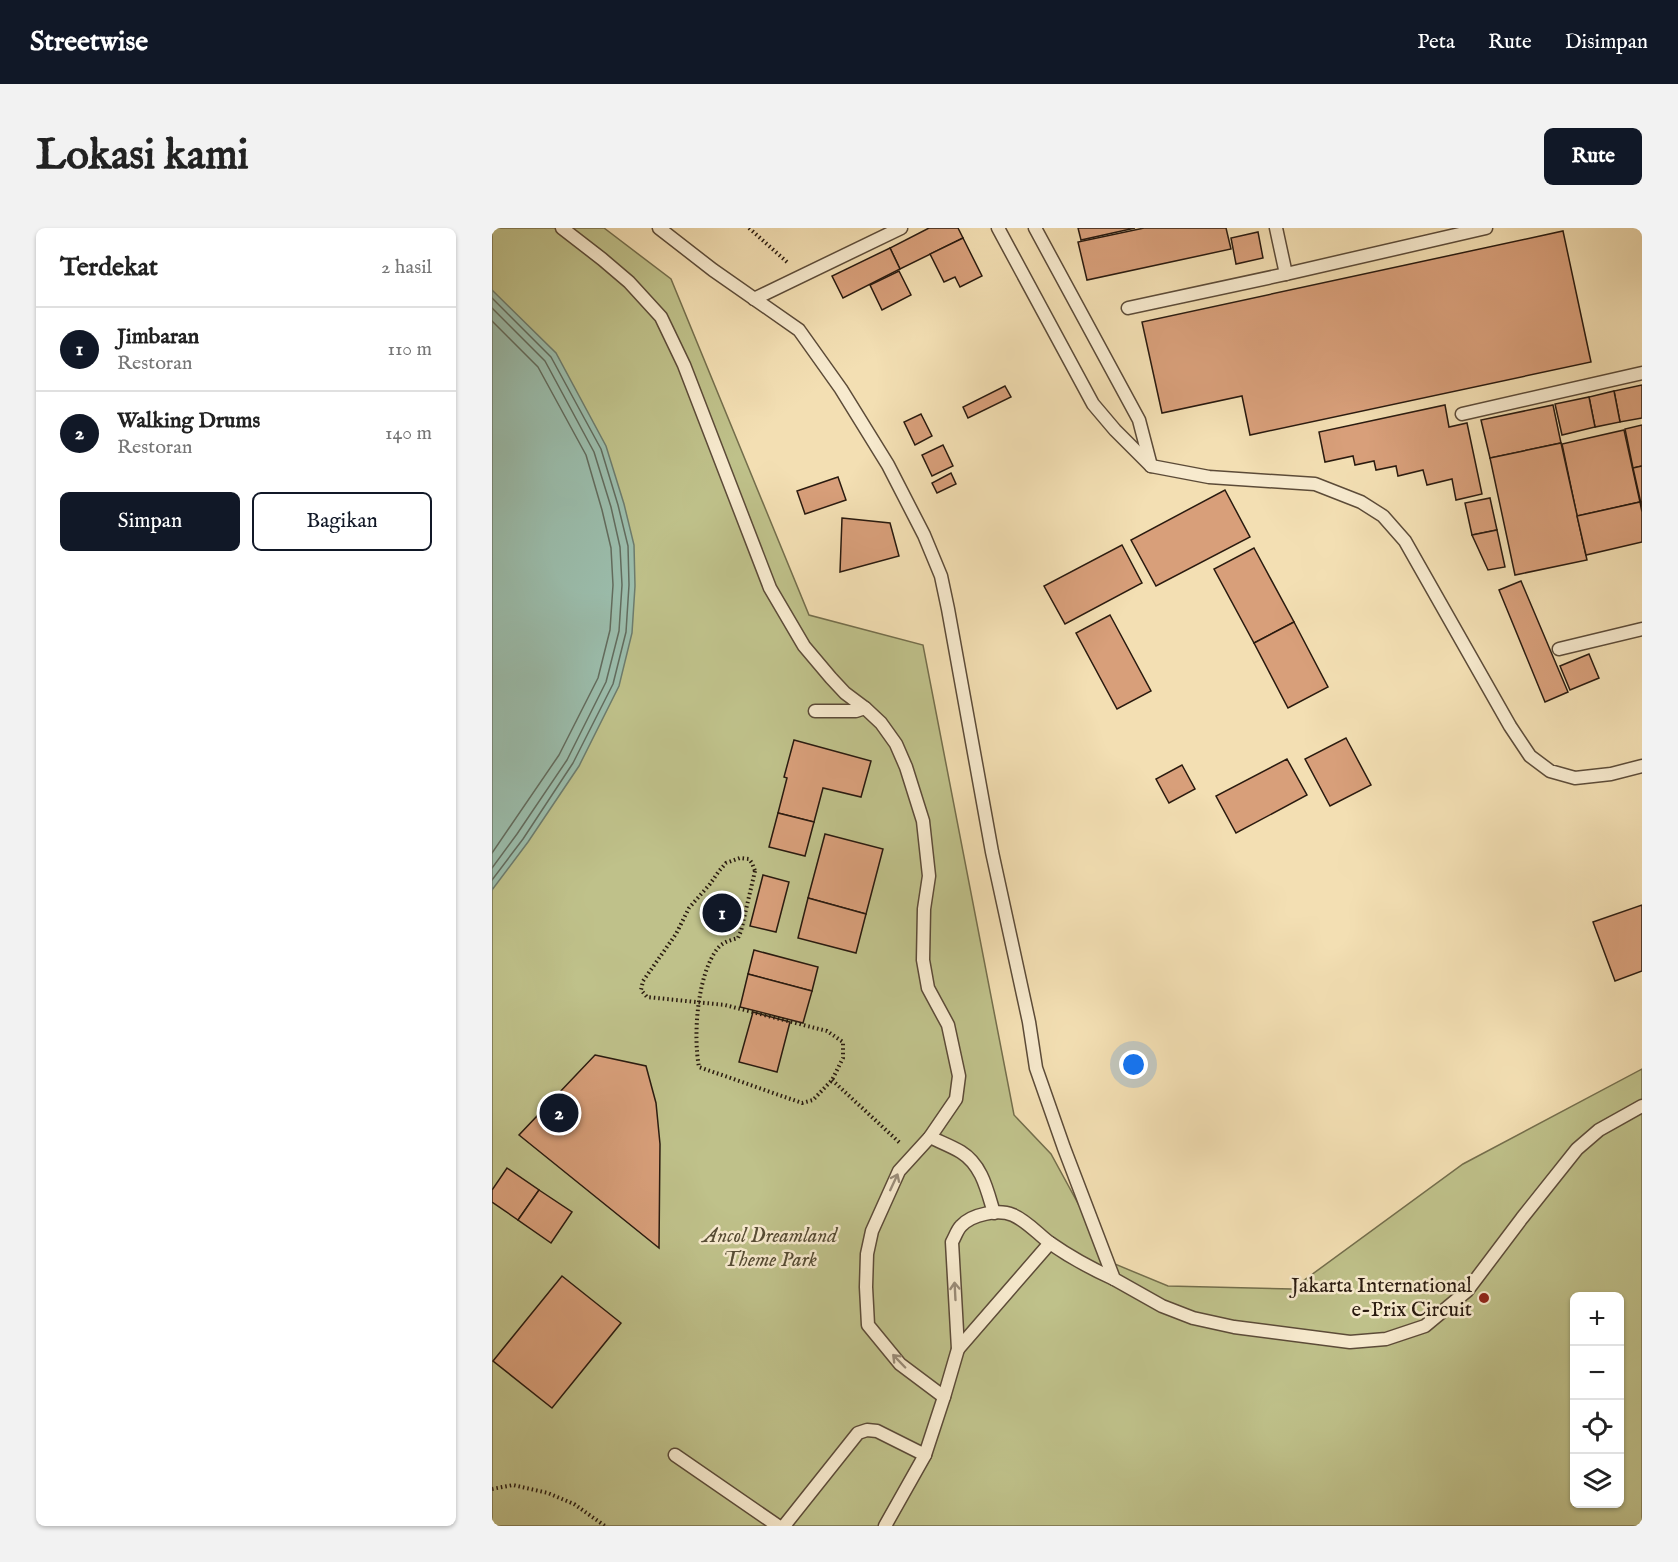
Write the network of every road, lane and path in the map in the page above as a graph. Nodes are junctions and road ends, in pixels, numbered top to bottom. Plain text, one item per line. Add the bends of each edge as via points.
1 (562, 228) edge
2 (659, 228) edge
3 (749, 228) edge
4 (901, 228) edge
5 (998, 228) edge
6 (1035, 228) edge
7 (1276, 228) edge
8 (1486, 228) edge
9 (1286, 274) junction
10 (802, 275) junction
11 (753, 299) junction
12 (1128, 308) dead end
13 (1642, 373) edge
14 (1462, 414) dead end
15 (1151, 466) junction
16 (1642, 629) edge
17 (1558, 650) dead end
18 (865, 708) junction
19 (815, 711) dead end
20 (1642, 766) edge
21 (698, 1002) junction
22 (832, 1080) junction
23 (1642, 1106) edge
24 (930, 1137) junction
25 (913, 1156) junction
26 (994, 1213) junction
27 (1050, 1243) junction
28 (1114, 1278) junction
29 (958, 1349) junction
30 (944, 1397) junction
31 (675, 1455) dead end
32 (925, 1455) junction
33 (492, 1490) edge
34 (605, 1526) edge
35 (778, 1526) edge
36 (784, 1526) edge
37 (885, 1526) edge

1 - 18 lane via 629,282 661,317 684,365 770,588 804,646 845,693
2 - 11 lane
3 - 10 path
4 - 10 lane
5 - 15 lane via 1093,404
6 - 15 lane via 1139,420
7 - 9 lane
8 - 9 lane
9 - 12 lane
10 - 11 lane
11 - 28 lane via 799,330 841,389 888,465 941,576 1036,1068
13 - 14 lane
15 - 20 lane via 1209,477 1315,484 1361,502 1383,516 1405,541 1530,756 1550,771 1575,778
16 - 17 lane
18 - 19 lane
18 - 24 lane via 896,744 923,821 929,876 923,960 928,988 948,1025 959,1076 956,1100
21 - 21 path via 647,997 641,990 643,981 689,908 719,871 726,863 749,859 755,871 741,931 738,938 718,948
21 - 22 path via 827,1031 843,1042 843,1058
21 - 22 path via 699,1067 802,1103 813,1100
22 - 25 path
23 - 28 lane via 1599,1130 1577,1149 1467,1291 1425,1326 1386,1339 1350,1342 1193,1318 1162,1306
24 - 25 lane
24 - 26 lane via 962,1152 973,1162 982,1174
30 -> 25 lane via 900,1364 868,1325 867,1254 872,1231 899,1171
26 - 27 lane via 1012,1214
29 -> 26 lane via 952,1242 961,1227 974,1217
27 - 28 lane via 1089,1268
27 - 29 lane
29 - 30 lane
30 - 32 lane
31 - 35 lane
32 - 36 lane via 877,1431 858,1433
32 - 37 lane
33 - 34 path via 513,1485 548,1493 574,1504

